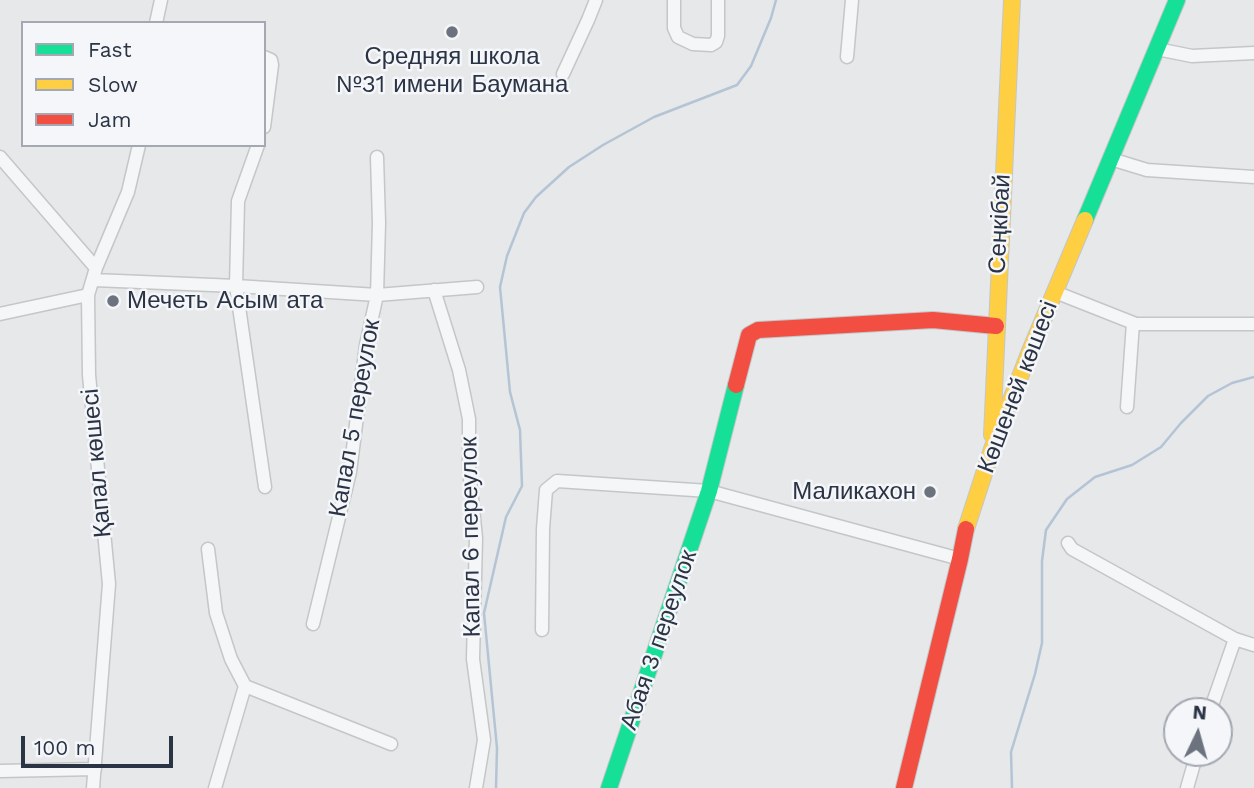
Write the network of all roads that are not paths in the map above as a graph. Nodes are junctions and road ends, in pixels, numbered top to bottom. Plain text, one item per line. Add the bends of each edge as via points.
1 (161, 0) edge
2 (596, 0) edge
3 (674, 0) edge
4 (718, 0) edge
5 (852, 0) edge
6 (1012, 0) edge
7 (1177, 0) edge
8 (156, 21) edge
9 (1157, 49) junction
10 (1254, 53) edge
11 (847, 57) dead end
12 (266, 58) edge
13 (563, 74) dead end
14 (266, 112) edge
15 (139, 147) edge
16 (257, 147) edge
17 (0, 156) edge
18 (377, 157) dead end
19 (1111, 159) junction
20 (1254, 177) edge
21 (95, 274) junction
22 (236, 286) junction
23 (477, 287) dead end
24 (434, 290) junction
25 (1055, 292) junction
26 (88, 295) junction
27 (377, 295) junction
28 (0, 314) edge
29 (1133, 323) junction
30 (1254, 324) edge
31 (996, 326) junction
32 (1127, 407) dead end
33 (992, 449) junction
34 (265, 487) dead end
35 (709, 491) junction
36 (1068, 543) dead end
37 (208, 550) dead end
38 (960, 559) junction
39 (313, 624) dead end
40 (542, 630) dead end
41 (1235, 639) junction
42 (1254, 645) edge
43 (245, 686) junction
44 (1215, 697) edge
45 (391, 744) dead end
46 (1194, 767) edge
47 (95, 769) junction
48 (0, 771) edge
49 (93, 788) edge
50 (215, 788) edge
51 (476, 788) edge
52 (608, 788) edge
53 (904, 788) edge
54 (1187, 788) edge

1 - 8 street
2 - 13 street
3 - 4 street via 678,37 711,45 718,36
5 - 11 street
6 - 31 street, Сеңкібай
7 - 9 street, Көшеней көшесі
9 - 10 street via 1192,56
9 - 19 street, Көшеней көшесі
12 - 14 street via 272,65
15 - 21 street, Қапал көшесі via 128,192
16 - 22 street via 238,201
17 - 21 street
18 - 27 street, Капал 5 переулок
19 - 20 street via 1147,170
19 - 25 street, Көшеней көшесі
21 - 22 street
21 - 26 street, Қапал көшесі
22 - 27 street
22 - 34 street
23 - 24 street
24 - 27 street
24 - 51 street, Капал 6 переулок via 469,419 476,538 473,659 484,740
25 - 29 street
25 - 33 street, Көшеней көшесі
26 - 28 street
26 - 47 street, Қапал көшесі via 89,375 108,584
27 - 39 street, Капал 5 переулок via 350,472
29 - 30 street
29 - 32 street
31 - 33 street, Сеңкібай
31 - 35 street, Абая 3 переулок via 933,320 753,332
33 - 38 street, Көшеней көшесі
35 - 38 street
35 - 40 street via 567,481 550,485 543,529
35 - 52 street, Абая 3 переулок
36 - 41 street
37 - 43 street via 216,613
38 - 53 street, Көшеней көшесі
41 - 42 street
41 - 44 street
43 - 45 street
43 - 50 street
46 - 54 street
47 - 48 street
47 - 49 street, Қапал көшесі

